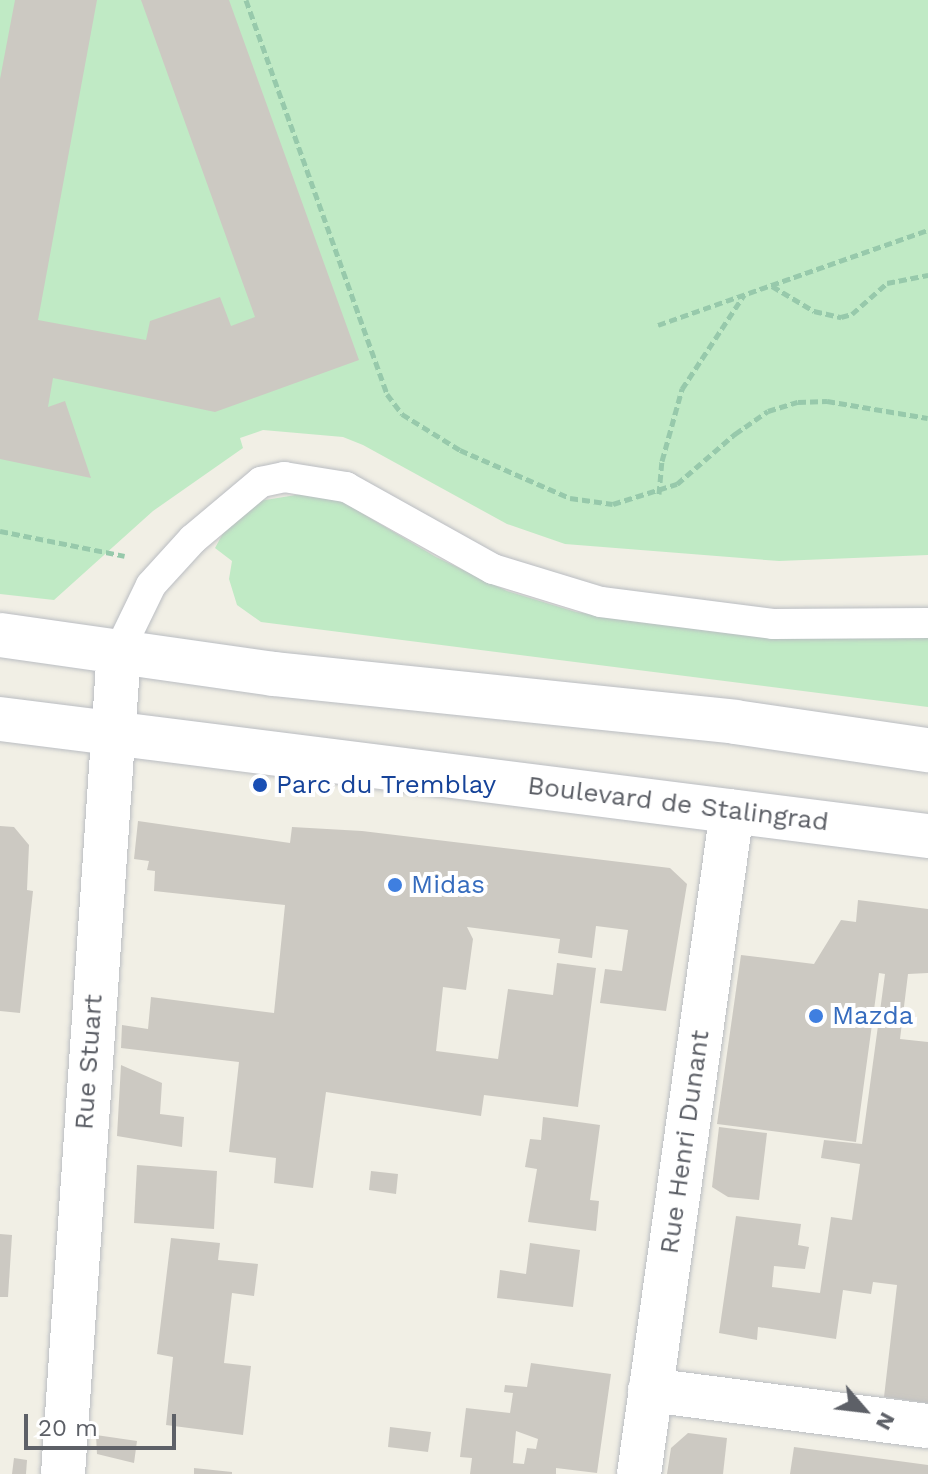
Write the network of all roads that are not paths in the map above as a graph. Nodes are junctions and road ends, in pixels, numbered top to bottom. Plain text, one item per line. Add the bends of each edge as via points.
1 (928, 623) edge
2 (0, 635) edge
3 (119, 651) junction
4 (0, 719) edge
5 (109, 733) junction
6 (928, 750) edge
7 (732, 811) junction
8 (928, 836) edge
9 (650, 1390) junction
10 (928, 1426) edge
11 (63, 1474) edge
12 (639, 1474) edge

1 - 3 lane via 773,624 601,602 493,569 346,487 284,477 261,482 193,539 151,585
2 - 3 main road
3 - 5 main road, Rue Stuart
3 - 6 main road via 273,674 735,722
4 - 5 main road, Boulevard de Stalingrad
5 - 7 main road, Boulevard de Stalingrad
5 - 11 main road, Rue Stuart
7 - 8 main road, Boulevard de Stalingrad
7 - 9 main road, Rue Henri Dunant
9 - 10 main road
9 - 12 main road, Rue Henri Dunant

